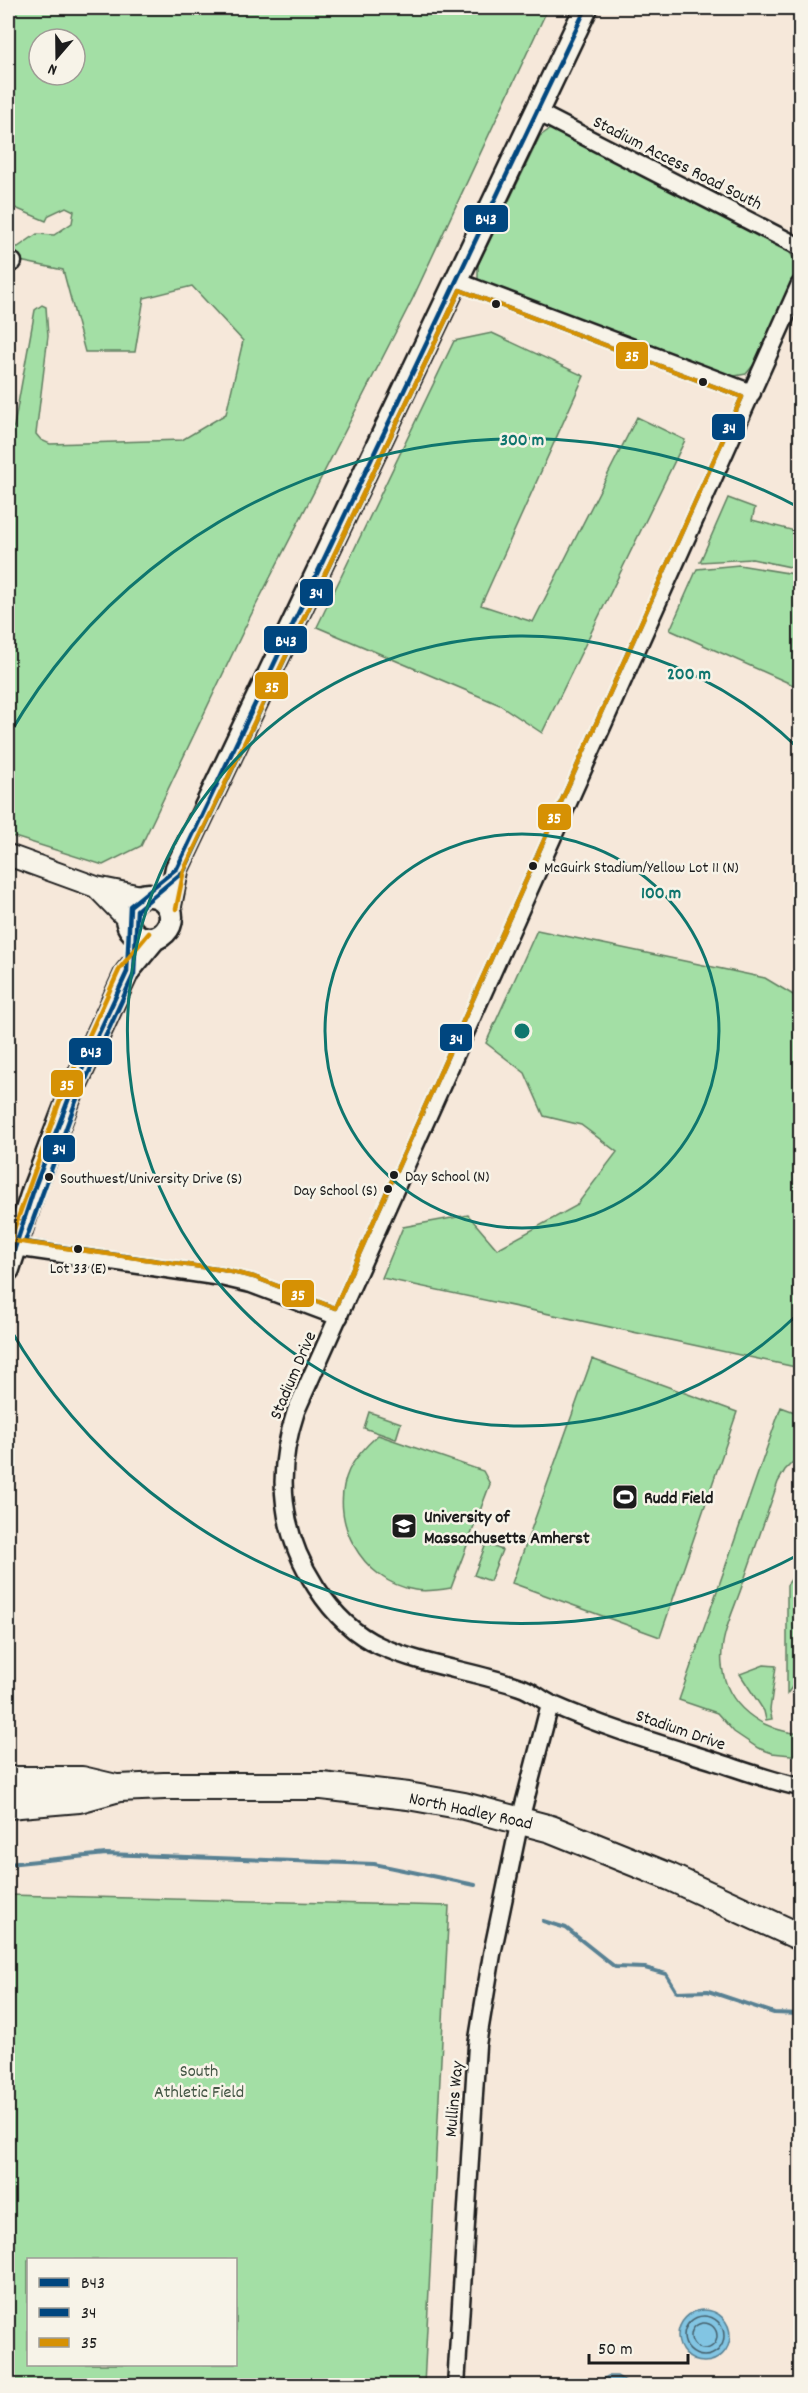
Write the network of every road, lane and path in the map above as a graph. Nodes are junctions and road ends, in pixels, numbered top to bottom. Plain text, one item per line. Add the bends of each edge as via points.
1 (586, 8) edge
2 (537, 112) junction
3 (801, 247) edge
4 (456, 281) junction
5 (801, 284) edge
6 (752, 393) junction
7 (8, 855) edge
8 (177, 868) junction
9 (96, 887) junction
10 (143, 896) junction
11 (170, 908) junction
12 (129, 923) junction
13 (155, 938) junction
14 (127, 972) junction
15 (10, 1254) edge
16 (339, 1317) junction
17 (550, 1704) junction
18 (8, 1780) edge
19 (801, 1787) edge
20 (119, 1788) junction
21 (8, 1805) edge
22 (520, 1820) junction
23 (801, 1937) edge
24 (456, 2385) edge

1 - 2 main road
2 - 3 street, Stadium Access Road South
2 - 4 main road
4 - 6 street
4 - 8 main road
5 - 6 street, Stadium Drive
6 - 16 street, Stadium Drive
7 - 9 street
8 - 10 main road
8 - 11 main road
9 - 10 street
9 - 12 street
10 - 11 main road via 157,896
10 - 12 main road via 130,906
11 - 13 main road via 170,925
12 - 13 main road via 140,936
12 - 14 main road
13 - 14 main road
14 - 15 main road via 69,1098
15 - 16 street via 221,1277 251,1284
16 - 17 street, Stadium Drive via 296,1411 285,1453 285,1503 307,1570 345,1621 380,1646 522,1687
17 - 19 street, Stadium Drive
17 - 22 street
18 - 20 main road via 82,1780
20 - 21 main road via 79,1799
20 - 22 main road, North Hadley Road via 350,1788 464,1806
22 - 23 main road, North Hadley Road via 615,1853
22 - 24 street, Mullins Way via 477,2045

